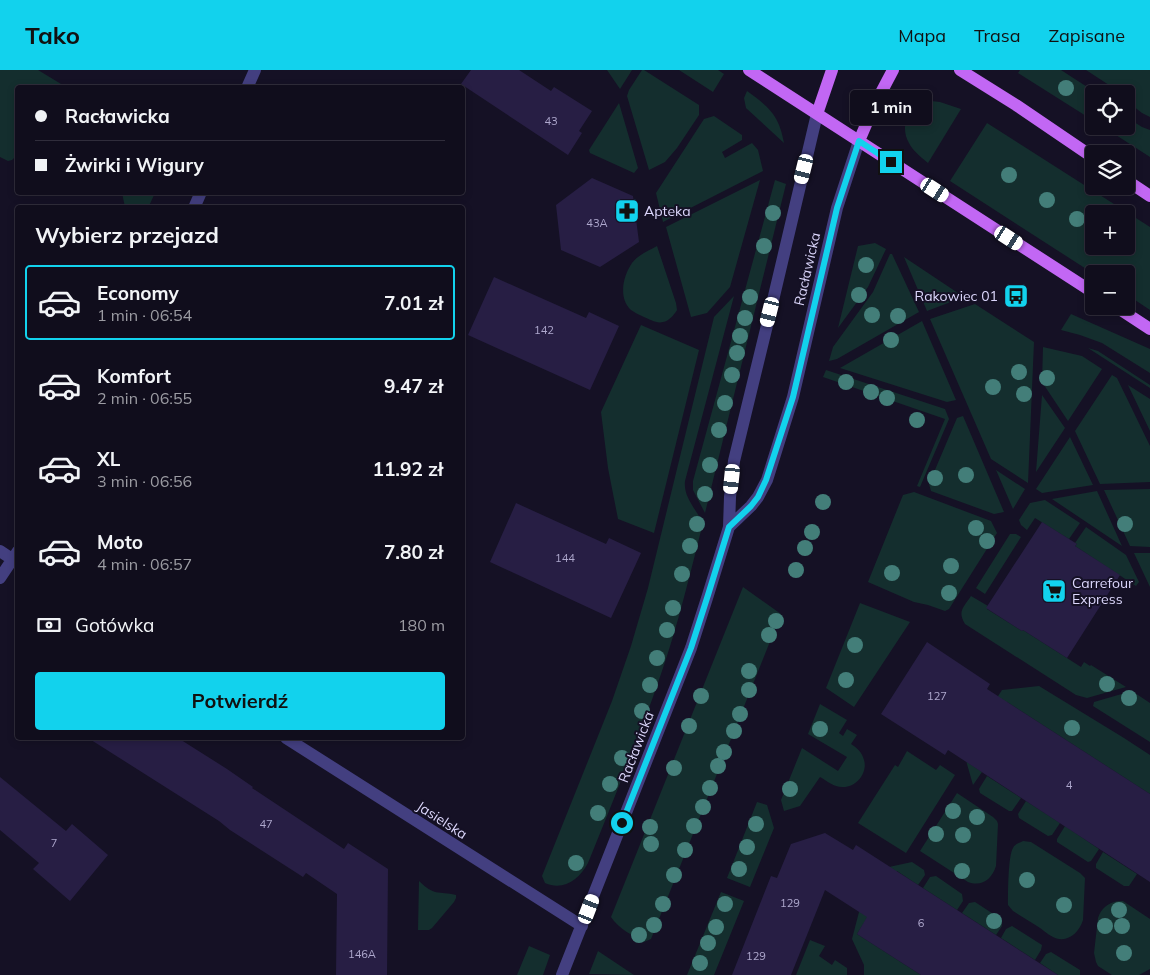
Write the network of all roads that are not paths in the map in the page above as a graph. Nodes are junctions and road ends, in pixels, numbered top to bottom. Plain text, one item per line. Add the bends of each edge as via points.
1 (255, 70) edge
2 (749, 70) edge
3 (832, 70) edge
4 (893, 70) edge
5 (960, 70) edge
6 (248, 85) edge
7 (817, 114) junction
8 (859, 141) junction
9 (1085, 152) edge
10 (1135, 186) edge
11 (1150, 196) edge
12 (1085, 287) edge
13 (1129, 315) edge
14 (1150, 329) edge
15 (729, 527) junction
16 (0, 551) edge
17 (15, 558) edge
18 (15, 559) edge
19 (0, 578) edge
20 (289, 740) edge
21 (582, 926) junction
22 (562, 975) edge

1 - 6 street
2 - 7 main road
3 - 7 main road, Racławicka
4 - 8 main road, Racławicka
5 - 9 main road
7 - 8 main road
7 - 15 street, Racławicka via 734,461
8 - 12 main road
8 - 15 street, Racławicka via 837,208 793,397 766,480 751,506
10 - 11 main road
13 - 14 main road
15 - 21 street, Racławicka via 691,648
16 - 17 street
18 - 19 street
20 - 21 street, Jasielska
21 - 22 street, Racławicka

